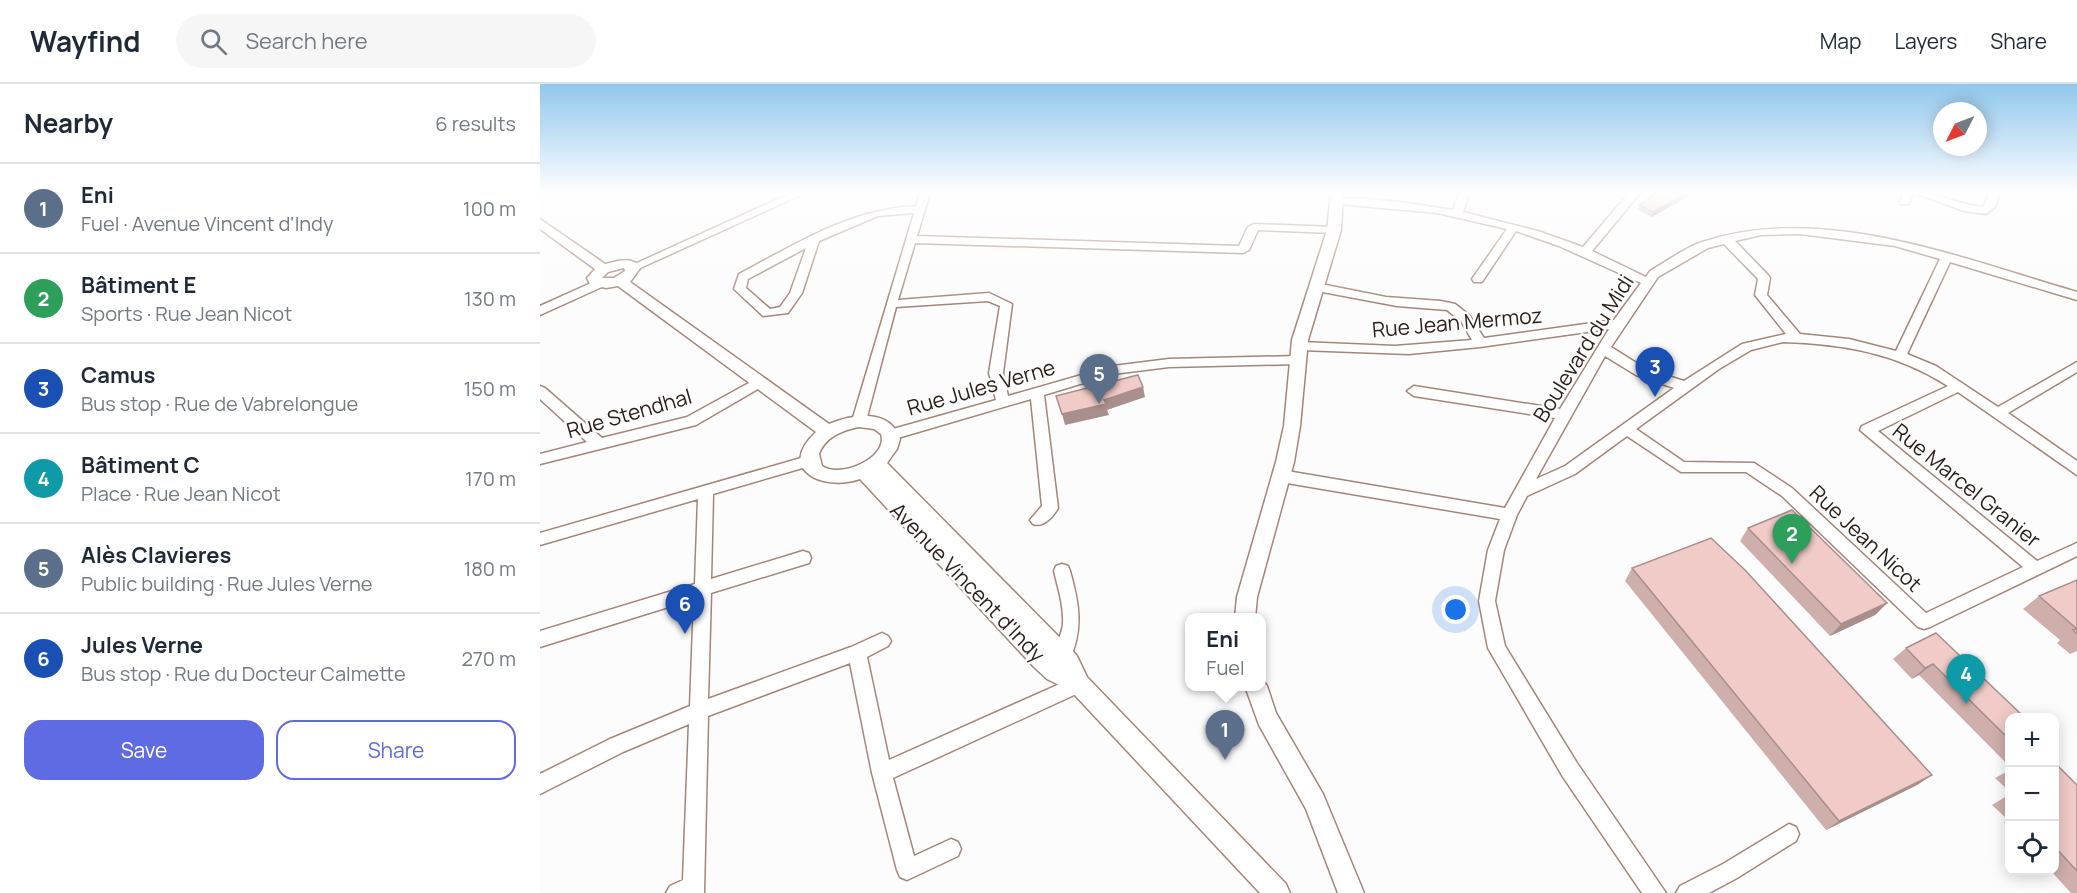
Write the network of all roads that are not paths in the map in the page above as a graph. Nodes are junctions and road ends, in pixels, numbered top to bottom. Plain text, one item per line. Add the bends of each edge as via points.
1 (1334, 230) edge
2 (551, 231) edge
3 (715, 231) edge
4 (832, 231) edge
5 (914, 231) edge
6 (1252, 231) edge
7 (1511, 231) edge
8 (1523, 231) edge
9 (1603, 231) edge
10 (911, 239) junction
11 (1726, 239) junction
12 (814, 240) junction
13 (1584, 253) junction
14 (1946, 258) junction
15 (634, 267) junction
16 (603, 269) junction
17 (1478, 279) dead end
18 (620, 281) junction
19 (1648, 282) junction
20 (600, 284) junction
21 (1316, 287) junction
22 (2077, 296) edge
23 (891, 304) junction
24 (540, 311) edge
25 (1618, 324) junction
26 (1796, 338) junction
27 (1480, 343) junction
28 (1603, 347) junction
29 (1298, 353) junction
30 (1900, 356) junction
31 (2077, 366) edge
32 (758, 383) junction
33 (1685, 386) junction
34 (1959, 386) junction
35 (540, 391) edge
36 (1414, 391) dead end
37 (1037, 392) junction
38 (1003, 402) junction
39 (1998, 413) junction
40 (1564, 414) junction
41 (859, 421) junction
42 (1626, 429) junction
43 (828, 432) junction
44 (891, 435) junction
45 (599, 444) junction
46 (540, 459) edge
47 (808, 461) junction
48 (870, 468) junction
49 (2077, 469) edge
50 (1281, 476) junction
51 (706, 491) junction
52 (1521, 492) junction
53 (1509, 515) junction
54 (1038, 520) dead end
55 (540, 539) edge
56 (2077, 549) edge
57 (803, 558) dead end
58 (2036, 569) junction
59 (1062, 571) dead end
60 (703, 589) junction
61 (1245, 613) edge
62 (540, 639) edge
63 (882, 641) dead end
64 (857, 653) junction
65 (1063, 655) junction
66 (1079, 684) junction
67 (1257, 691) edge
68 (699, 711) junction
69 (882, 773) junction
70 (540, 784) edge
71 (1789, 834) dead end
72 (951, 849) dead end
73 (687, 891) edge
74 (1277, 893) edge
75 (1351, 893) edge
76 (1655, 893) edge
77 (1687, 893) edge

1 - 21 street
2 - 16 street
3 - 15 street
4 - 12 street
5 - 10 street
6 - 10 street via 1243,250
7 - 17 street
8 - 13 street
9 - 13 street
10 - 23 street
11 - 14 street, Boulevard du Midi via 1761,232 1837,234 1896,243
11 - 19 street, Boulevard du Midi via 1704,245 1654,274
11 - 26 street via 1764,279 1761,295
12 - 12 street via 743,277 740,289 767,313 784,310 796,293
13 - 19 street
14 - 22 street, Boulevard du Midi
14 - 30 street
15 - 16 street via 626,263
15 - 18 street
16 - 20 street via 594,278
18 - 20 street
18 - 32 street
19 - 25 street, Boulevard du Midi
20 - 24 street
21 - 27 street via 1454,308
21 - 29 street
23 - 38 street via 989,297 1006,304 996,373
23 - 41 street
25 - 27 street, Rue Jean Mermoz
25 - 28 street, Boulevard du Midi
26 - 30 street via 1849,343
26 - 33 street via 1747,347
27 - 29 street, Rue Jean Mermoz via 1409,350
28 - 33 street via 1637,371
28 - 40 street, Boulevard du Midi
29 - 37 street, Rue Jules Verne via 1144,365
29 - 50 street via 1292,426
30 - 34 street
31 - 39 street
32 - 43 street
32 - 45 street, Rue Stendhal via 691,420
33 - 42 street
34 - 39 street
34 - 58 street, Rue Marcel Granier via 1868,430
35 - 45 street
36 - 40 street
37 - 38 street, Rue Jules Verne
37 - 54 street via 1050,508
38 - 44 street, Rue Jules Verne
39 - 49 street
40 - 52 street, Boulevard du Midi
41 - 43 street
41 - 44 street via 879,424
42 - 52 street via 1570,470
42 - 58 street, Rue Jean Nicot via 1681,467 1749,467 1786,492 1924,622
43 - 47 street via 810,451
44 - 48 street via 886,454
45 - 46 street, Rue Stendhal
47 - 48 street via 821,476 834,478
47 - 51 street
48 - 65 street, Avenue Vincent d'Indy
48 - 66 street, Avenue Vincent d'Indy via 1041,660
50 - 53 street
50 - 61 street
51 - 55 street
51 - 60 street
52 - 53 street, Boulevard du Midi
53 - 76 street, Boulevard du Midi via 1496,550 1487,601 1497,648 1570,770
56 - 58 street, Rue Jean Nicot
57 - 60 street
59 - 65 street via 1072,610 1071,639
60 - 62 street
60 - 68 street
63 - 64 street
64 - 68 street
64 - 69 street
65 - 66 street, Avenue Vincent d'Indy
66 - 69 street
66 - 74 street, Avenue Vincent d'Indy
67 - 75 street via 1267,718 1315,802
68 - 70 street via 585,758
68 - 73 street
69 - 72 street via 907,870
71 - 77 street

